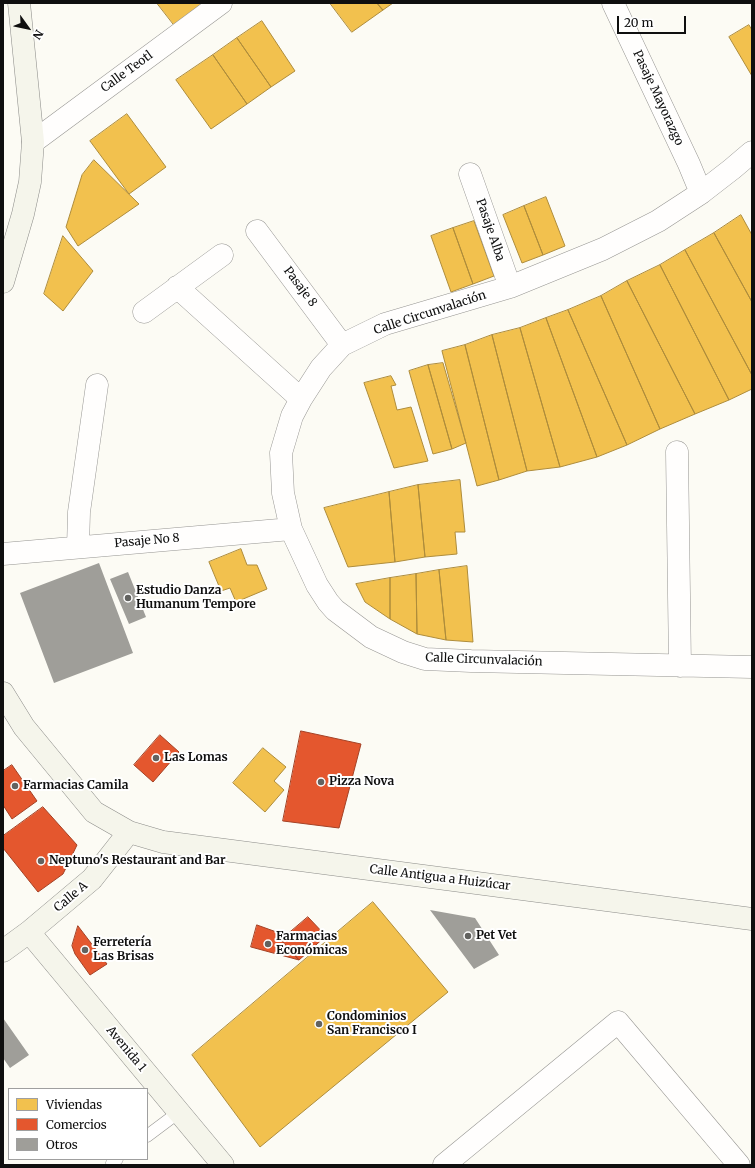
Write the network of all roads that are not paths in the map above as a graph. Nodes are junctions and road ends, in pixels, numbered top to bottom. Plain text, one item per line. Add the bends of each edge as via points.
1 (19, 3) edge
2 (222, 3) edge
3 (613, 3) edge
4 (33, 142) junction
5 (752, 152) edge
6 (470, 174) dead end
7 (701, 193) junction
8 (257, 231) dead end
9 (9, 238) edge
10 (222, 255) dead end
11 (3, 282) edge
12 (178, 287) junction
13 (510, 287) junction
14 (144, 312) dead end
15 (342, 345) junction
16 (97, 385) dead end
17 (301, 399) junction
18 (677, 452) dead end
19 (291, 529) junction
20 (78, 547) junction
21 (3, 554) edge
22 (680, 666) junction
23 (752, 667) edge
24 (3, 693) edge
25 (129, 832) junction
26 (752, 919) edge
27 (29, 932) junction
28 (3, 951) edge
29 (179, 1112) junction
30 (148, 1135) edge
31 (223, 1165) edge
32 (444, 1165) edge
33 (739, 1165) edge

1 - 4 main road
2 - 4 street, Calle Teotl
3 - 7 street, Pasaje Mayorazgo
4 - 9 main road via 30,182 23,214
5 - 7 street, Calle Circunvalación
6 - 13 street, Pasaje Alba
7 - 13 street, Calle Circunvalación via 658,221 603,249
8 - 15 street, Pasaje 8
9 - 11 main road
10 - 12 street
12 - 14 street
12 - 17 street
13 - 15 street, Calle Circunvalación via 385,324
15 - 17 street, Calle Circunvalación via 321,368
16 - 20 street via 79,512
17 - 19 street, Calle Circunvalación via 292,416 281,452 283,493
18 - 22 street
19 - 20 street, Pasaje No 8
19 - 22 street, Calle Circunvalación via 317,585 335,610 371,637 403,652 425,658 471,661
20 - 21 street, Pasaje No 8
22 - 23 street, Calle Circunvalación
24 - 25 main road, Calle Antigua a Huizúcar via 24,727 94,812
25 - 26 main road, Calle Antigua a Huizúcar via 163,842
25 - 27 main road, Calle A via 92,879
27 - 28 main road, Calle A
27 - 29 main road, Avenida 1
29 - 30 lane
29 - 31 main road, Avenida 1
32 - 33 street via 618,1022

